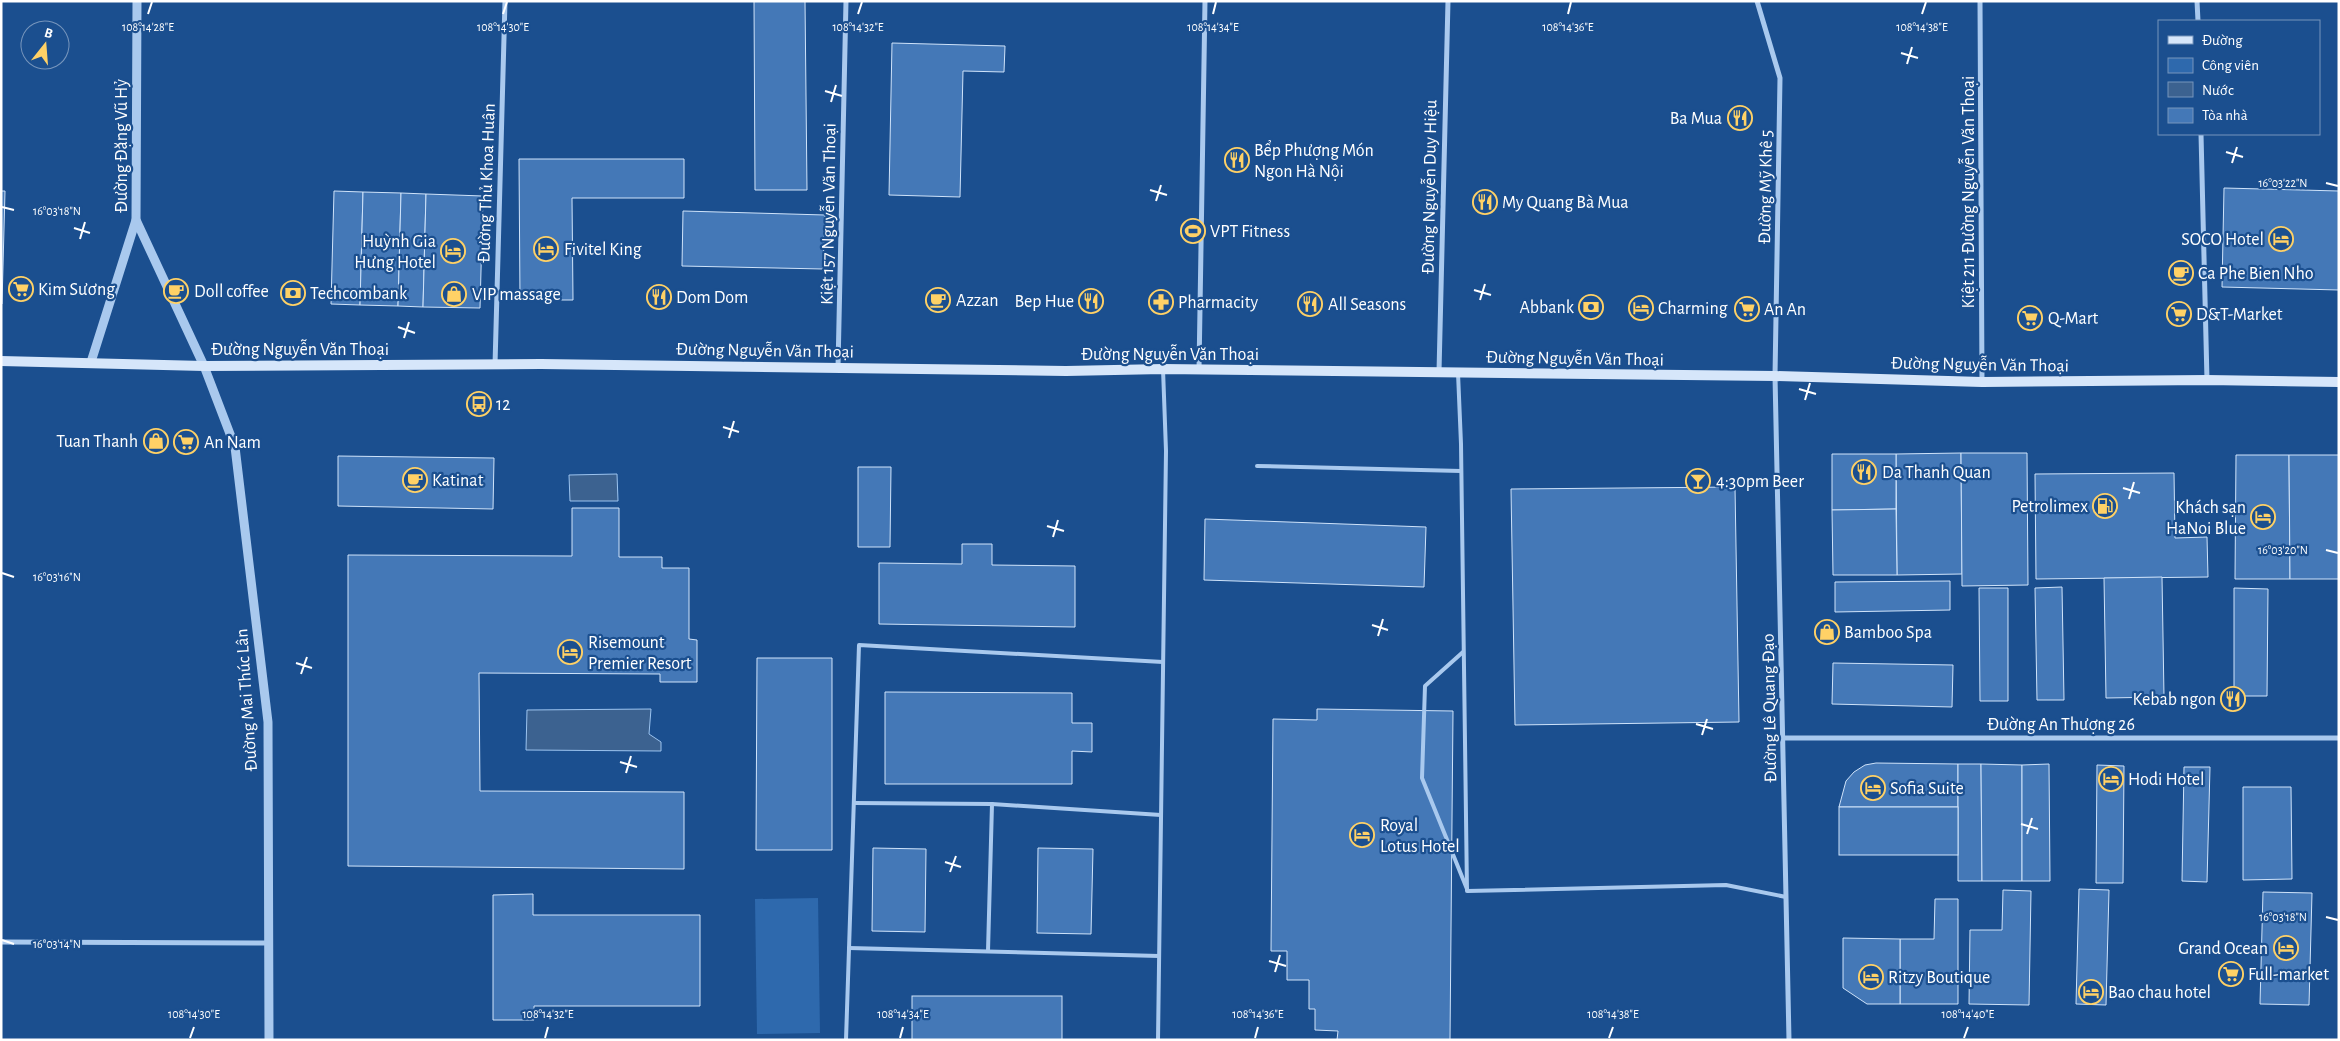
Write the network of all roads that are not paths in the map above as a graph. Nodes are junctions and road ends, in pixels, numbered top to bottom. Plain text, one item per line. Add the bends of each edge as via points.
1 (137, 1) edge
2 (505, 1) edge
3 (846, 1) edge
4 (1205, 1) edge
5 (1448, 1) edge
6 (1757, 1) edge
7 (1980, 1) edge
8 (2197, 1) edge
9 (2198, 20) edge
10 (2200, 135) edge
11 (136, 220) junction
12 (1, 361) edge
13 (91, 362) junction
14 (495, 365) junction
15 (204, 366) junction
16 (838, 368) junction
17 (1163, 369) junction
18 (1199, 370) junction
19 (1439, 373) junction
20 (1458, 373) junction
21 (1775, 376) junction
22 (2207, 380) junction
23 (1982, 382) junction
24 (2339, 382) edge
25 (1257, 466) dead end
26 (1460, 471) junction
27 (1463, 652) junction
28 (1163, 662) junction
29 (1783, 738) junction
30 (2339, 738) edge
31 (854, 803) junction
32 (992, 804) junction
33 (1161, 815) junction
34 (1468, 891) junction
35 (1786, 896) junction
36 (1, 942) edge
37 (269, 943) junction
38 (849, 948) junction
39 (988, 951) junction
40 (1159, 956) junction
41 (269, 1040) edge
42 (846, 1040) edge
43 (1158, 1040) edge
44 (1790, 1040) edge

1 - 11 street, Đường Đặng Vũ Hỷ
2 - 14 street, Đường Thủ Khoa Huân
3 - 16 street, Kiệt 157 Nguyễn Văn Thoại
4 - 18 street
5 - 19 street, Đường Nguyễn Duy Hiệu
6 - 21 street, Đường Mỹ Khê 5 via 1780,78
7 - 23 street, Kiệt 211 Đường Nguyễn Văn Thoại
8 - 9 street
10 - 22 street
11 - 13 street
11 - 15 street, Đường Đặng Vũ Hỷ
12 - 13 main road, Đường Nguyễn Văn Thoại
13 - 15 main road, Đường Nguyễn Văn Thoại
14 - 15 main road, Đường Nguyễn Văn Thoại
14 - 16 main road, Đường Nguyễn Văn Thoại
15 - 37 street, Đường Mai Thúc Lân via 235,447 256,612 268,722
16 - 17 main road, Đường Nguyễn Văn Thoại
17 - 18 main road, Đường Nguyễn Văn Thoại
17 - 28 lane via 1166,451
18 - 19 main road, Đường Nguyễn Văn Thoại
19 - 20 main road, Đường Nguyễn Văn Thoại
20 - 21 main road, Đường Nguyễn Văn Thoại
20 - 26 lane
21 - 23 main road, Đường Nguyễn Văn Thoại
21 - 29 street, Đường Lê Quang Đạo
22 - 23 main road, Đường Nguyễn Văn Thoại
22 - 24 main road, Đường Nguyễn Văn Thoại
25 - 26 lane
26 - 27 lane
27 - 34 lane
27 - 34 lane via 1425,686 1422,778
28 - 31 lane via 859,645
28 - 33 lane
29 - 30 street, Đường An Thượng 26
29 - 35 street, Đường Lê Quang Đạo
31 - 32 lane
31 - 38 lane
32 - 33 lane
32 - 39 lane
33 - 40 lane
34 - 35 lane via 1726,884
35 - 44 street, Đường Lê Quang Đạo
36 - 37 street
37 - 41 street, Đường Mai Thúc Lân
38 - 39 lane
38 - 42 lane
39 - 40 lane
40 - 43 lane

